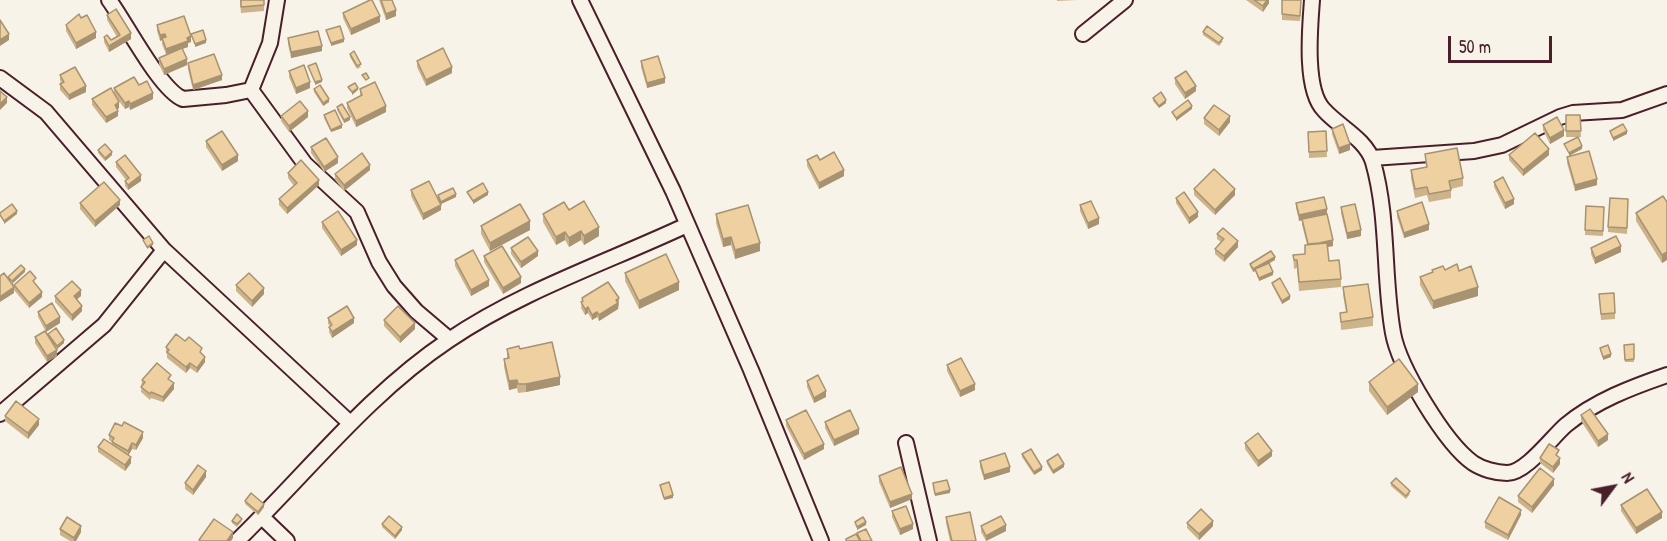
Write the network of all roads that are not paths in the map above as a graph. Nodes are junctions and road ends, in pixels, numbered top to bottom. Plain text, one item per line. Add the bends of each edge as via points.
1 (109, 0) edge
2 (277, 0) edge
3 (580, 0) edge
4 (1125, 0) edge
5 (1312, 0) edge
6 (1083, 34) dead end
7 (0, 78) edge
8 (251, 90) junction
9 (1667, 94) edge
10 (1372, 158) junction
11 (687, 225) junction
12 (164, 250) junction
13 (449, 339) junction
14 (1667, 375) edge
15 (0, 414) edge
16 (350, 423) junction
17 (906, 443) dead end
18 (262, 517) junction
19 (237, 541) edge
20 (287, 541) edge
21 (821, 541) edge
22 (929, 541) edge

1 - 8 street via 163,83 176,96 226,96
2 - 8 street via 270,43
3 - 11 street via 630,98
4 - 6 street
5 - 10 street via 1315,97 1322,109 1350,132
7 - 12 street via 46,112
8 - 13 street via 305,164 357,212 394,285 416,311
9 - 10 street via 1622,111 1560,117 1502,145 1474,151
10 - 14 street via 1380,186 1391,316 1398,351 1445,434 1474,463 1490,471 1514,472 1565,425 1588,410 1632,387
11 - 13 street via 525,297
11 - 21 street
12 - 15 street via 104,325
12 - 16 street
13 - 16 street
16 - 18 street
17 - 22 street
18 - 19 street
18 - 20 street

